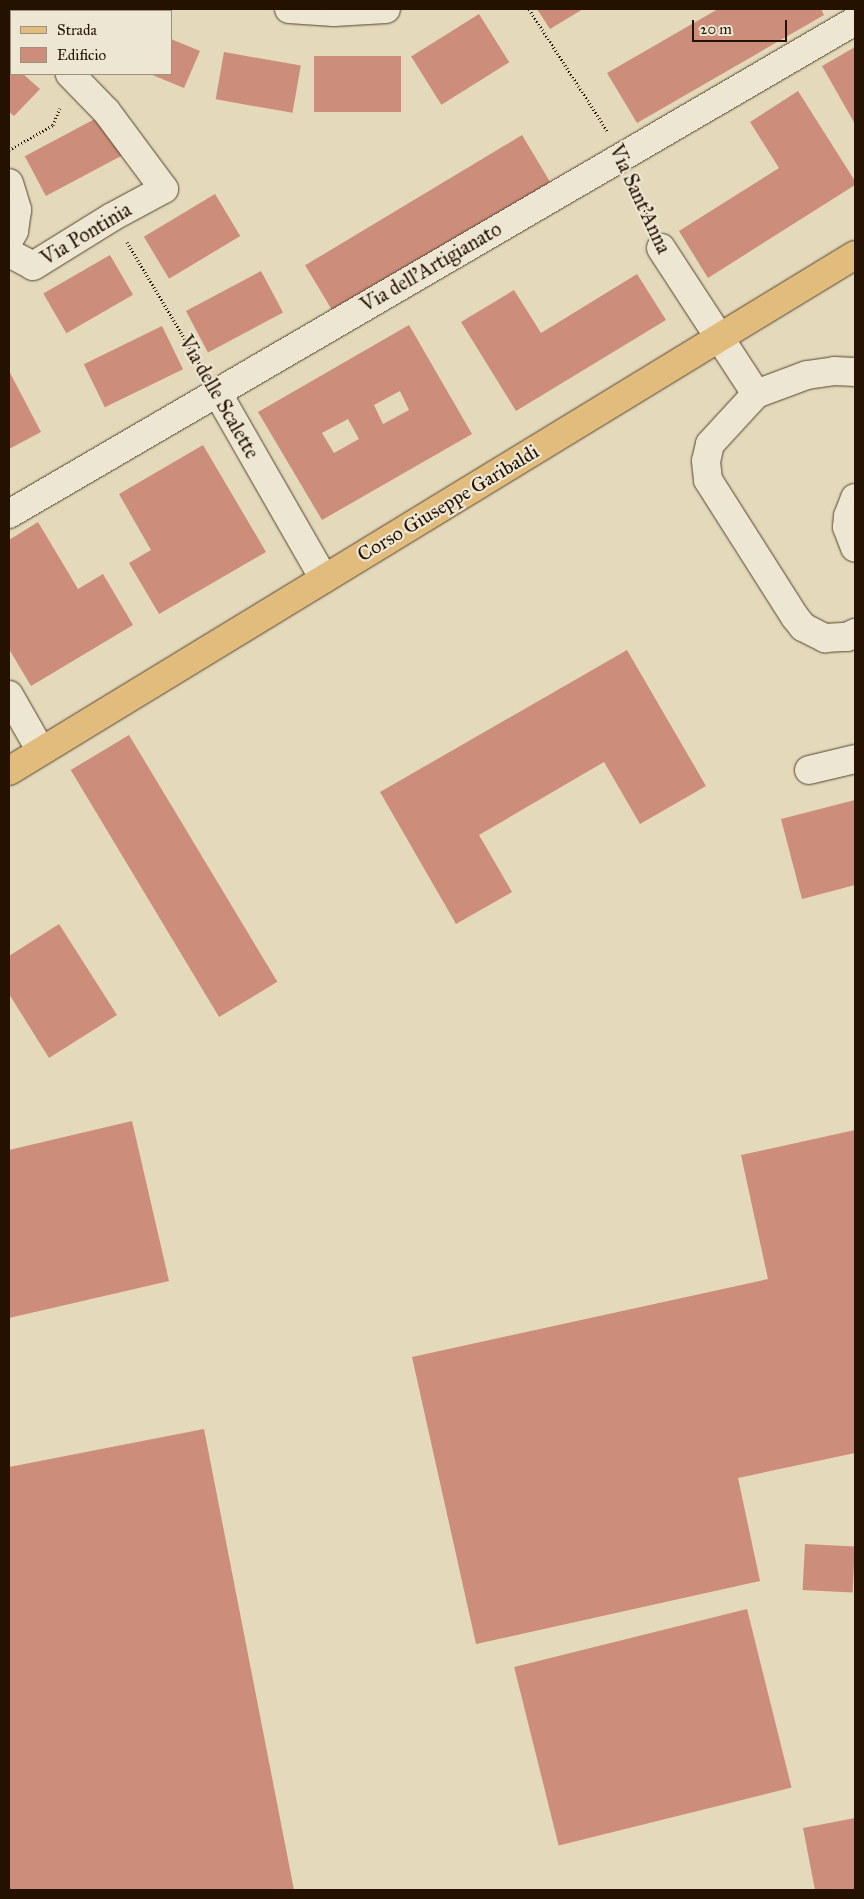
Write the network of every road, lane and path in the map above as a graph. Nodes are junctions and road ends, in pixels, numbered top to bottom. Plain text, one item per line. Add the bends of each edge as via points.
1 (289, 9) edge
2 (386, 9) edge
3 (529, 9) edge
4 (855, 21) edge
5 (72, 75) edge
6 (9, 150) edge
7 (622, 155) junction
8 (9, 183) edge
9 (112, 217) junction
10 (9, 240) edge
11 (661, 248) joint
12 (9, 253) edge
13 (855, 255) edge
14 (719, 338) junction
15 (855, 372) edge
16 (217, 392) junction
17 (756, 394) junction
18 (855, 498) edge
19 (9, 514) edge
20 (855, 548) edge
21 (324, 579) junction
22 (855, 633) edge
23 (9, 695) edge
24 (41, 751) junction
25 (855, 759) edge
26 (809, 770) dead end
27 (9, 771) edge

1 - 2 street via 334,12
3 - 7 path, Via Sant'Anna
4 - 7 street, Via dell'Artigianato
5 - 6 path via 53,125
5 - 9 street, Via Pontinia via 106,111 164,189
7 - 11 path, Via Sant'Anna
7 - 16 street, Via dell'Artigianato
8 - 10 street, Via Pontinia via 17,210 14,231
9 - 12 street, Via Pontinia via 33,266
9 - 16 path, Via delle Scalette
11 - 14 street, Via Sant'Anna
13 - 14 main road, Corso Giuseppe Garibaldi
14 - 17 street, Via Sant'Anna
14 - 21 main road, Corso Giuseppe Garibaldi
15 - 17 street via 807,375
16 - 19 street, Via dell'Artigianato
16 - 21 street, Via delle Scalette
17 - 22 street via 710,444 706,461 708,480 803,626 825,638 847,637
18 - 20 street via 848,516 848,527
21 - 24 main road, Corso Giuseppe Garibaldi
23 - 24 street
24 - 27 main road, Corso Giuseppe Garibaldi
25 - 26 street

